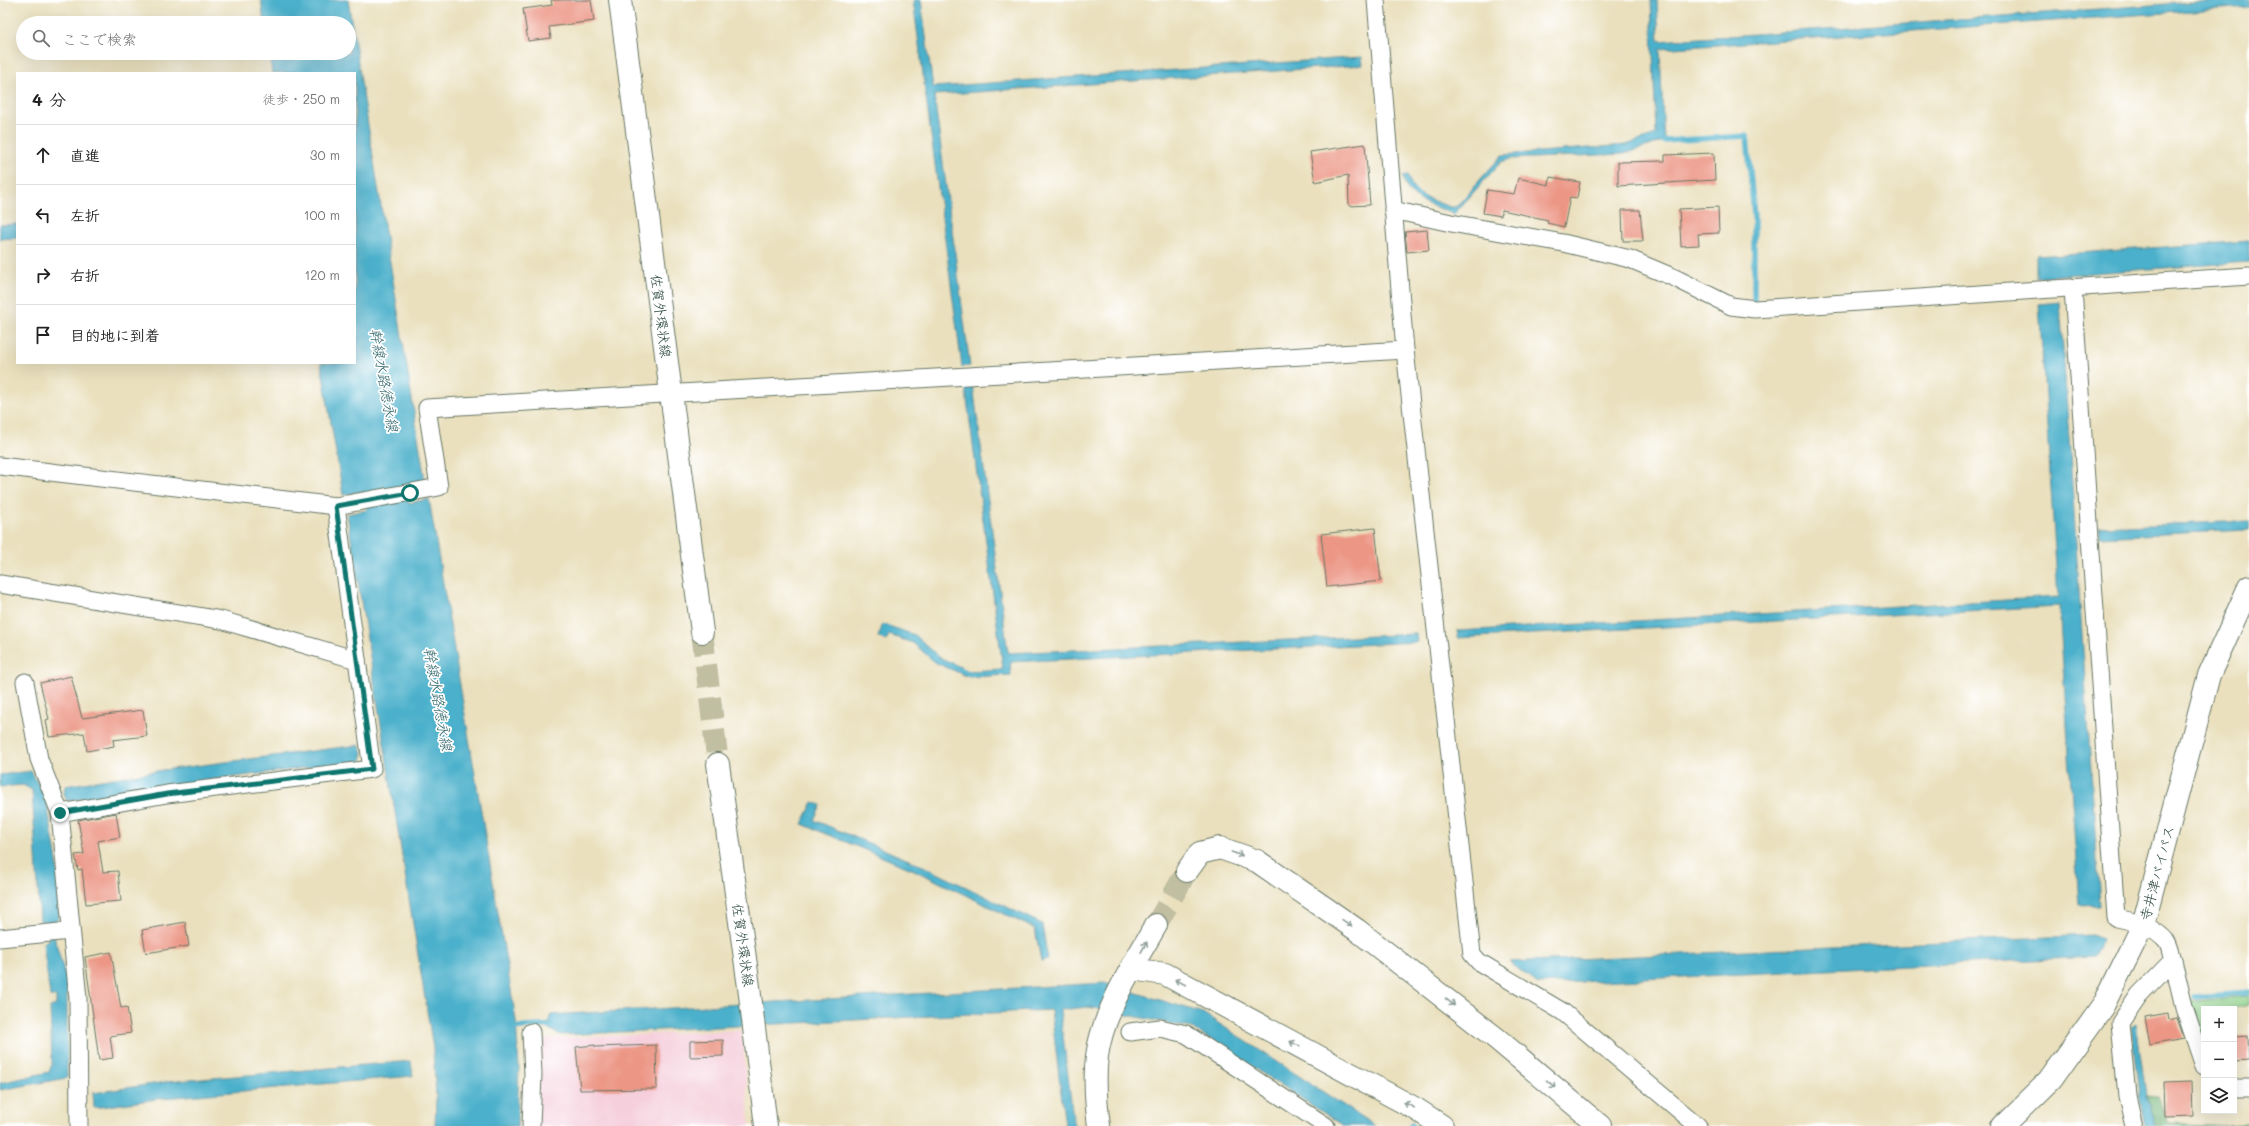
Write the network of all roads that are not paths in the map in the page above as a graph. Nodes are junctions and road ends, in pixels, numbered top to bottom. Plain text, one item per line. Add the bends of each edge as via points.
1 (620, 0) edge
2 (1376, 0) edge
3 (1393, 210) junction
4 (2249, 276) edge
5 (2073, 289) junction
6 (1405, 350) junction
7 (671, 393) junction
8 (0, 466) edge
9 (336, 506) junction
10 (0, 584) edge
11 (2249, 588) edge
12 (702, 632) tunnel mouth
13 (357, 660) junction
14 (25, 682) dead end
15 (718, 764) tunnel mouth
16 (60, 813) junction
17 (1187, 871) tunnel mouth
18 (1156, 925) tunnel mouth
19 (2143, 925) junction
20 (57, 932) junction
21 (0, 938) edge
22 (2173, 960) junction
23 (1132, 969) junction
24 (531, 1032) dead end
25 (1130, 1032) dead end
26 (2201, 1057) edge
27 (2237, 1088) edge
28 (2249, 1088) edge
29 (79, 1126) edge
30 (531, 1126) edge
31 (766, 1126) edge
32 (1099, 1126) edge
33 (1326, 1126) edge
34 (1442, 1126) edge
35 (1600, 1126) edge
36 (1698, 1126) edge
37 (2003, 1126) edge
38 (2134, 1126) edge

1 - 7 main road, 佐賀外環状線
2 - 3 street
3 - 5 street via 1563,243 1630,260 1675,278 1731,306 1755,309
3 - 6 street
4 - 5 street
5 - 19 street via 2116,918
6 - 7 street
6 - 36 street via 1472,954 1479,962 1563,1012
7 - 9 street via 427,408 439,487
7 - 12 main road, 佐賀外環状線
8 - 9 street
9 - 13 street
10 - 13 street via 221,620
11 - 19 main road, 寺井津バイパス via 2209,675
13 - 16 street via 372,769 167,794
14 - 16 street via 39,759
15 - 31 main road, 佐賀外環状線
16 - 20 street
17 -> 35 main road via 1200,852 1220,848 1258,861 1357,930 1498,1039
23 -> 18 main road
19 - 22 street via 2156,932 2167,943
19 - 37 main road, 寺井津バイパス via 2103,1006 2050,1080
20 - 21 street
20 - 29 street via 78,999
22 - 26 street via 2184,1007
22 - 38 street via 2139,995 2120,1024 2127,1096
23 - 32 main road via 1104,1028 1097,1055 1095,1084
34 -> 23 main road via 1416,1109 1165,974
24 - 30 street
25 - 33 street via 1160,1028 1186,1034
27 - 28 street

